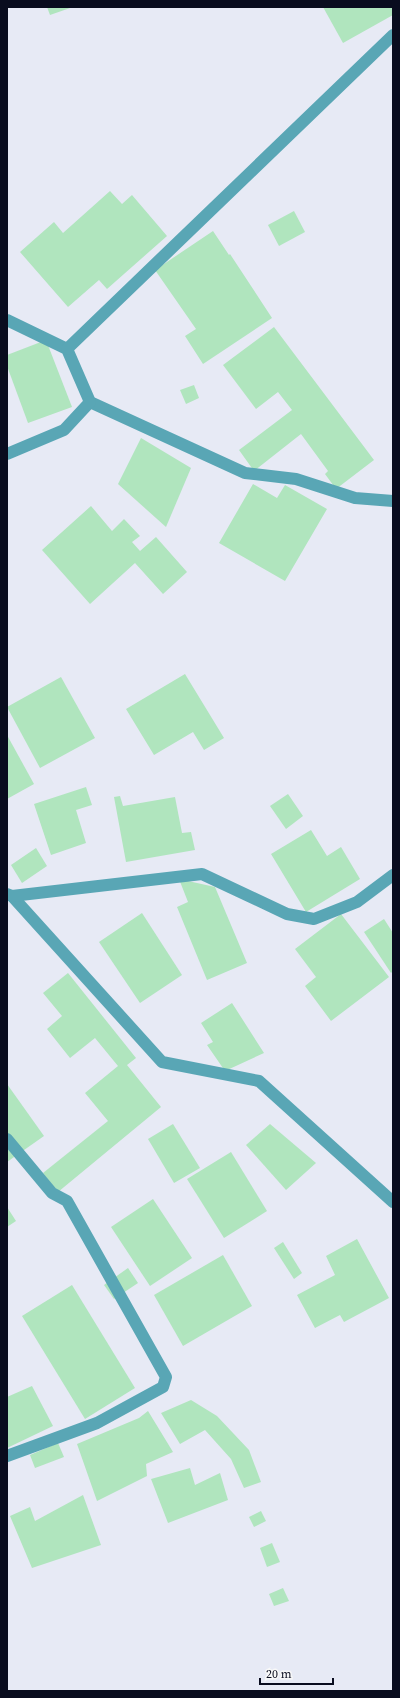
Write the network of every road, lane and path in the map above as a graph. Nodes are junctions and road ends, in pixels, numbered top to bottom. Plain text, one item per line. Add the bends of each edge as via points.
1 (393, 35) edge
2 (7, 320) edge
3 (67, 349) junction
4 (90, 402) junction
5 (7, 454) edge
6 (393, 501) edge
7 (393, 875) edge
8 (10, 895) edge
9 (7, 1139) edge
10 (393, 1202) edge
11 (7, 1456) edge

1 - 3 street
2 - 3 street
3 - 4 street
4 - 5 street via 64,430
4 - 6 street via 245,473 296,479 355,498
7 - 8 street via 357,902 314,920 287,914 202,874
8 - 10 street via 162,1062 259,1081
9 - 11 street via 52,1193 67,1201 166,1377 163,1387 97,1423

